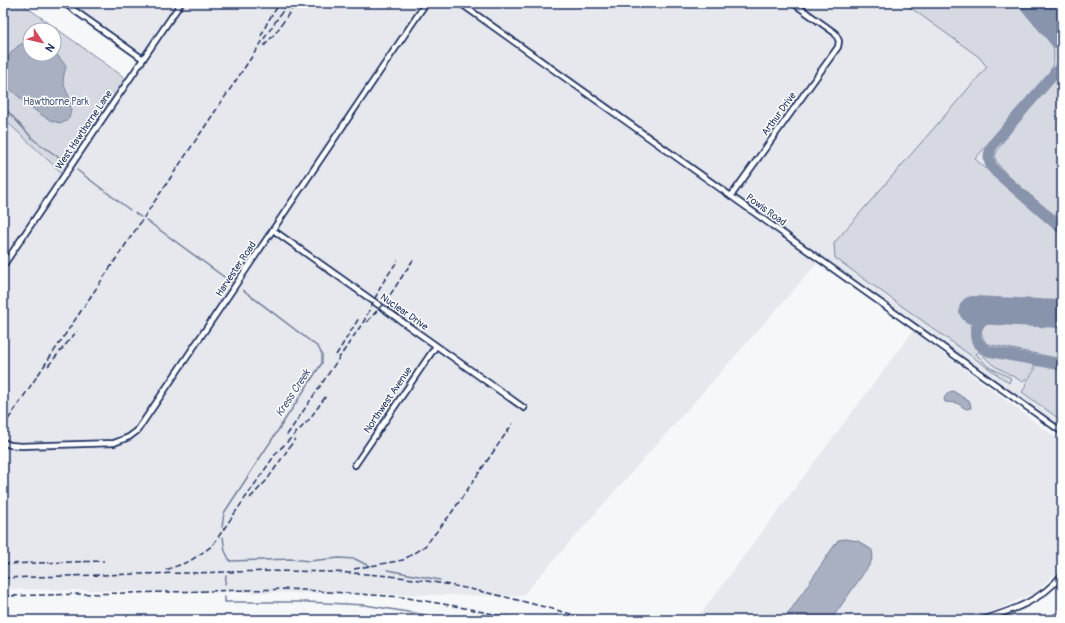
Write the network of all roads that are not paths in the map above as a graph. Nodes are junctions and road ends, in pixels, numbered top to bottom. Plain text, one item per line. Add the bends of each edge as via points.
1 (64, 3) edge
2 (181, 3) edge
3 (426, 3) edge
4 (460, 3) edge
5 (792, 3) edge
6 (143, 59) junction
7 (732, 196) junction
8 (273, 230) junction
9 (3, 266) edge
10 (436, 346) junction
11 (524, 408) dead end
12 (1062, 432) edge
13 (3, 442) edge
14 (356, 465) dead end
15 (1062, 575) edge
16 (982, 620) edge

1 - 6 street
2 - 6 street, West Hawthorne Lane
3 - 8 street, Harvester Road
4 - 7 street, Powis Road
5 - 7 street, Arthur Drive via 836,33 839,40 837,49
6 - 9 street, West Hawthorne Lane
7 - 12 street, Powis Road
8 - 10 street, Nuclear Drive
8 - 13 street, Harvester Road via 134,433 114,443 102,444 21,446
10 - 11 street, Nuclear Drive
10 - 14 street, Northwest Avenue
15 - 16 street via 1050,589 1034,600

